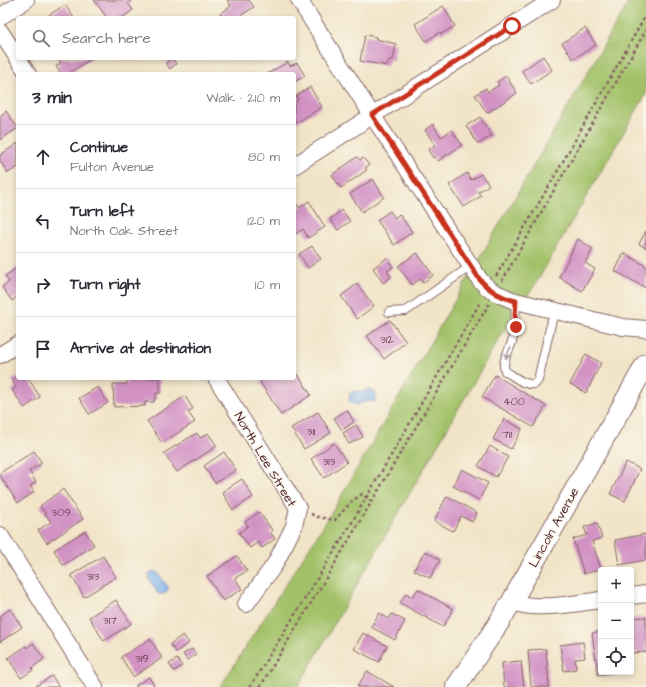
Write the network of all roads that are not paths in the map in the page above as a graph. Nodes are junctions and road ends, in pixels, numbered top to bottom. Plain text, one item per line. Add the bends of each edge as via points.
1 (26, 0) edge
2 (299, 0) edge
3 (552, 0) edge
4 (0, 17) edge
5 (0, 31) edge
6 (16, 56) edge
7 (19, 60) edge
8 (27, 72) edge
9 (372, 115) junction
10 (296, 165) edge
11 (471, 266) junction
12 (516, 301) junction
13 (554, 311) junction
14 (389, 312) dead end
15 (646, 329) edge
16 (16, 345) edge
17 (0, 355) edge
18 (646, 364) edge
19 (217, 380) edge
20 (0, 535) edge
21 (646, 594) edge
22 (634, 596) edge
23 (598, 600) edge
24 (512, 601) junction
25 (246, 604) dead end
26 (95, 687) edge
27 (456, 687) edge

1 - 4 street
2 - 9 street
3 - 9 street
5 - 6 street
7 - 8 street
9 - 10 street
9 - 11 street
11 - 12 street via 480,280 492,291
11 - 14 lane via 406,311
12 - 13 street
12 -> 13 lane via 516,327 503,366 504,371 530,385 538,380
13 - 15 street
16 - 17 street
18 - 24 street, Lincoln Avenue
19 - 25 street, North Lee Street via 298,508 294,526 275,564
20 - 26 street
21 - 22 street
23 - 24 street via 543,606 528,606
24 - 27 street, Lincoln Avenue

